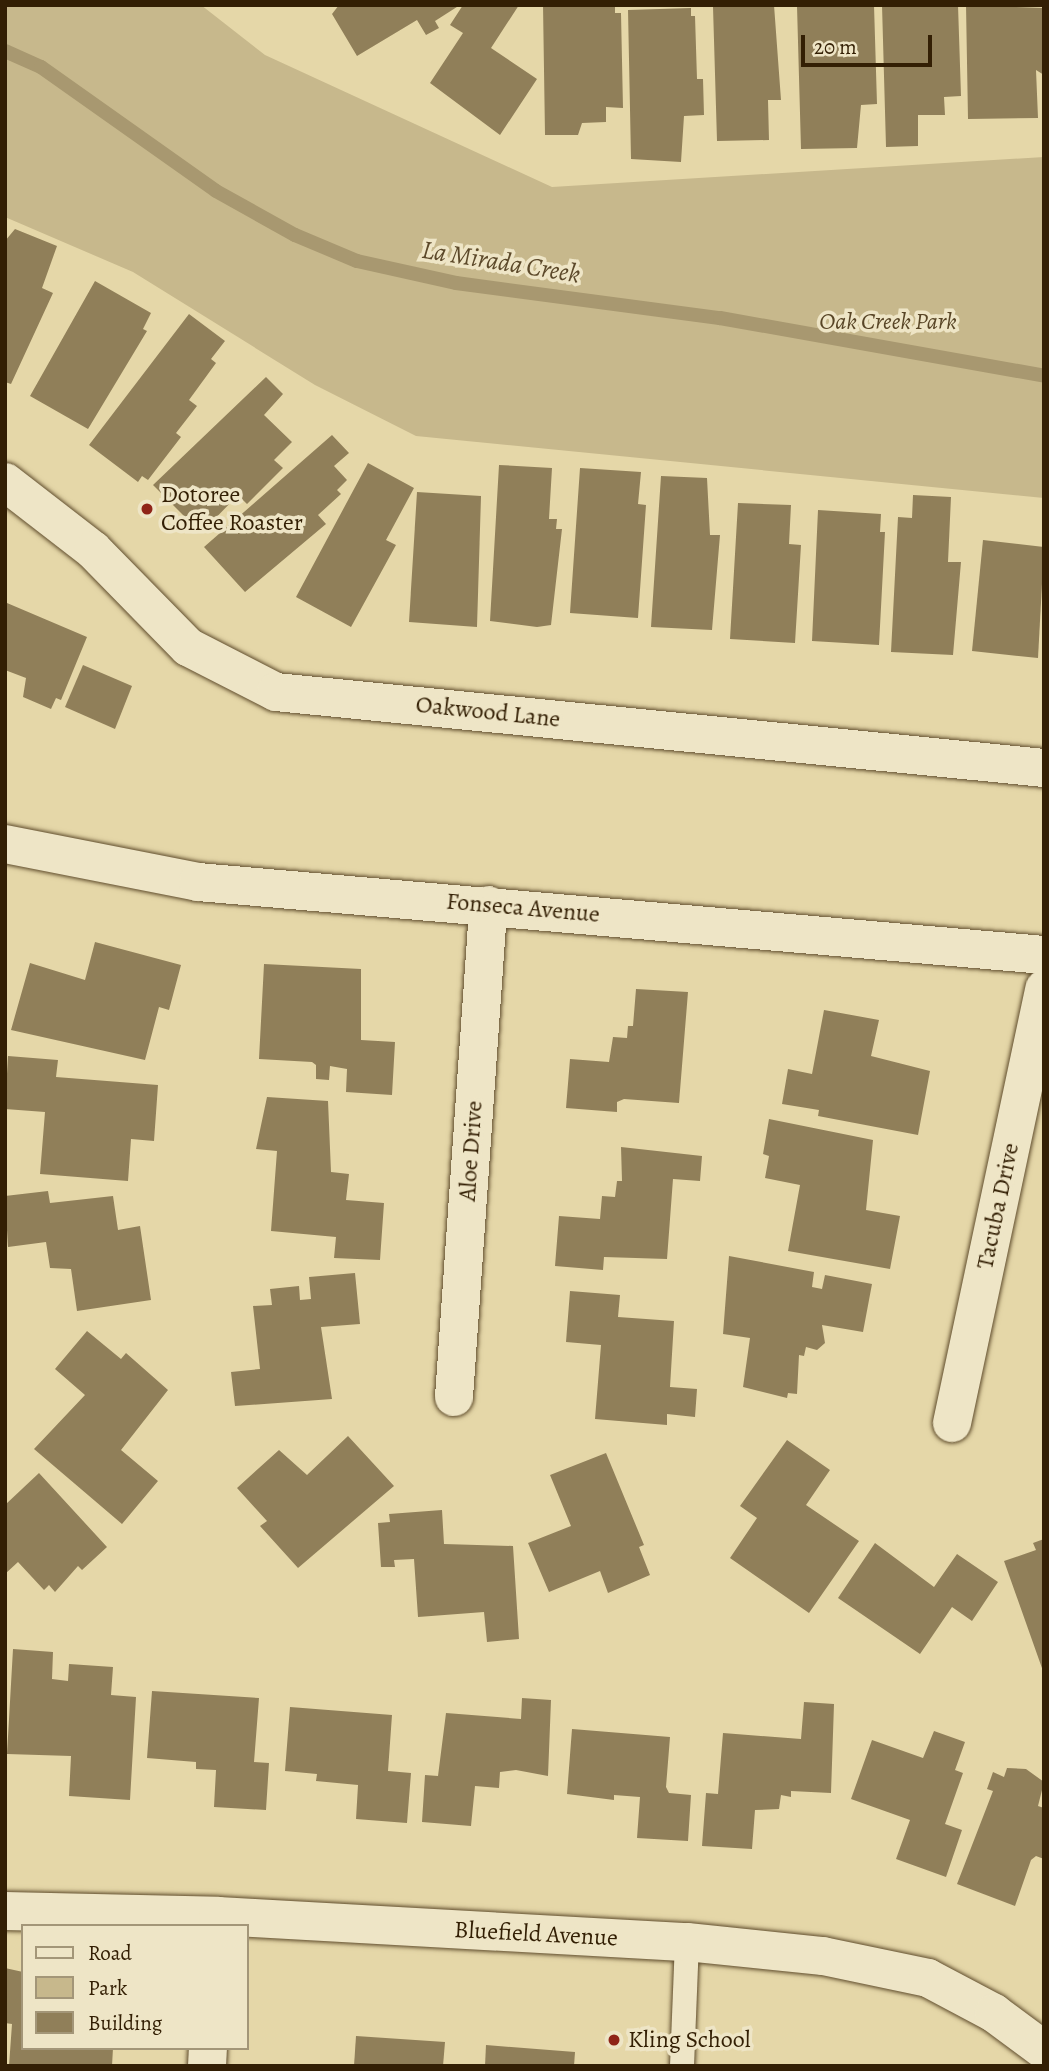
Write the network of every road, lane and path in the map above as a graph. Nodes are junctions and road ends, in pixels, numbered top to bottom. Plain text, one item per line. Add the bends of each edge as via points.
1 (5, 482) edge
2 (1044, 768) edge
3 (5, 844) edge
4 (488, 905) junction
5 (1044, 955) edge
6 (1044, 989) edge
7 (454, 1397) dead end
8 (951, 1423) dead end
9 (5, 1911) edge
10 (218, 1921) edge
11 (687, 1942) junction
12 (1044, 2050) edge
13 (682, 2066) edge

1 - 2 street, Oakwood Lane via 93,550 188,647 275,692
3 - 4 street, Fonseca Avenue via 198,882
4 - 5 street, Fonseca Avenue
4 - 7 street, Aloe Drive
6 - 8 street, Tacuba Drive
9 - 10 street, Bluefield Avenue
10 - 11 street, Bluefield Avenue
11 - 12 street, Bluefield Avenue via 823,1956 928,1978 994,2013
11 - 13 lane

